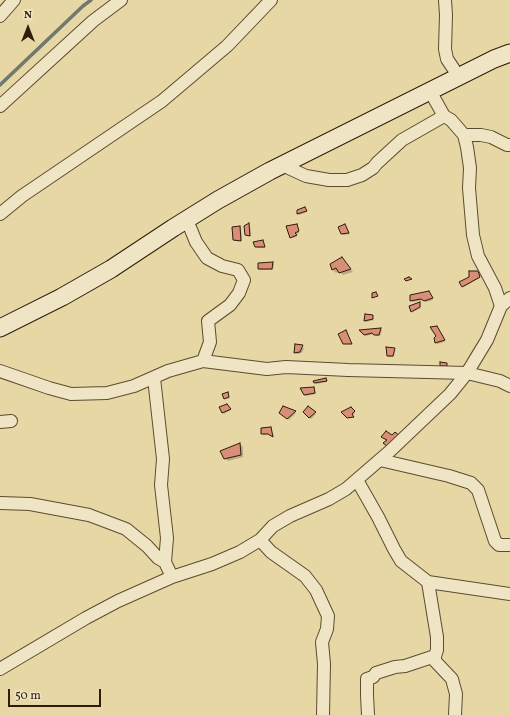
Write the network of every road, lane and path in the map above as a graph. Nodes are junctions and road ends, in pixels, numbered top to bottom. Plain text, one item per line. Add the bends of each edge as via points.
1 (14, 0) edge
2 (121, 0) edge
3 (271, 0) edge
4 (445, 0) edge
5 (0, 16) edge
6 (510, 53) edge
7 (459, 77) junction
8 (430, 91) junction
9 (0, 106) edge
10 (444, 116) junction
11 (464, 135) junction
12 (510, 145) edge
13 (282, 165) junction
14 (0, 214) edge
15 (187, 220) junction
16 (505, 302) edge
17 (0, 328) edge
18 (203, 361) junction
19 (0, 371) edge
20 (467, 373) junction
21 (154, 378) junction
22 (510, 386) edge
23 (380, 460) junction
24 (357, 480) junction
25 (0, 503) edge
26 (260, 540) junction
27 (510, 545) edge
28 (165, 562) junction
29 (172, 577) junction
30 (428, 582) junction
31 (510, 594) edge
32 (435, 656) junction
33 (0, 669) edge
34 (322, 715) edge
35 (368, 715) edge
36 (455, 715) edge

1 - 5 street
2 - 9 street via 93,21
3 - 14 street via 227,46 162,101 22,196
4 - 7 street via 445,49 447,59
6 - 7 street
7 - 8 street
8 - 10 street
8 - 13 street
10 - 11 street via 452,120
10 - 13 street via 402,140 373,168 347,180 306,176
11 - 12 street via 492,137
11 - 16 street via 470,168 473,235 478,256
13 - 15 street
15 - 17 street via 62,297
15 - 18 street via 196,242 207,258 222,266 238,270 244,280 230,305 208,321 210,342
16 - 20 street via 487,340
18 - 20 street via 267,369 286,367
18 - 21 street via 168,371
19 - 21 street via 71,394 107,393
20 - 22 street
20 - 23 street via 420,424
21 - 28 street via 163,459 161,485 167,538
23 - 24 street
23 - 27 street via 471,483 478,490 495,541 499,545
24 - 26 street via 329,499 273,526
24 - 30 street via 401,561
25 - 28 street via 30,504 103,520 126,529
26 - 29 street via 212,564
26 - 34 street via 271,552 304,576 316,590 328,616 322,642
28 - 29 street
29 - 33 street via 86,618
30 - 31 street
30 - 32 street via 437,637
32 - 35 street via 376,673 367,679
32 - 36 street via 435,661 452,679 456,694

